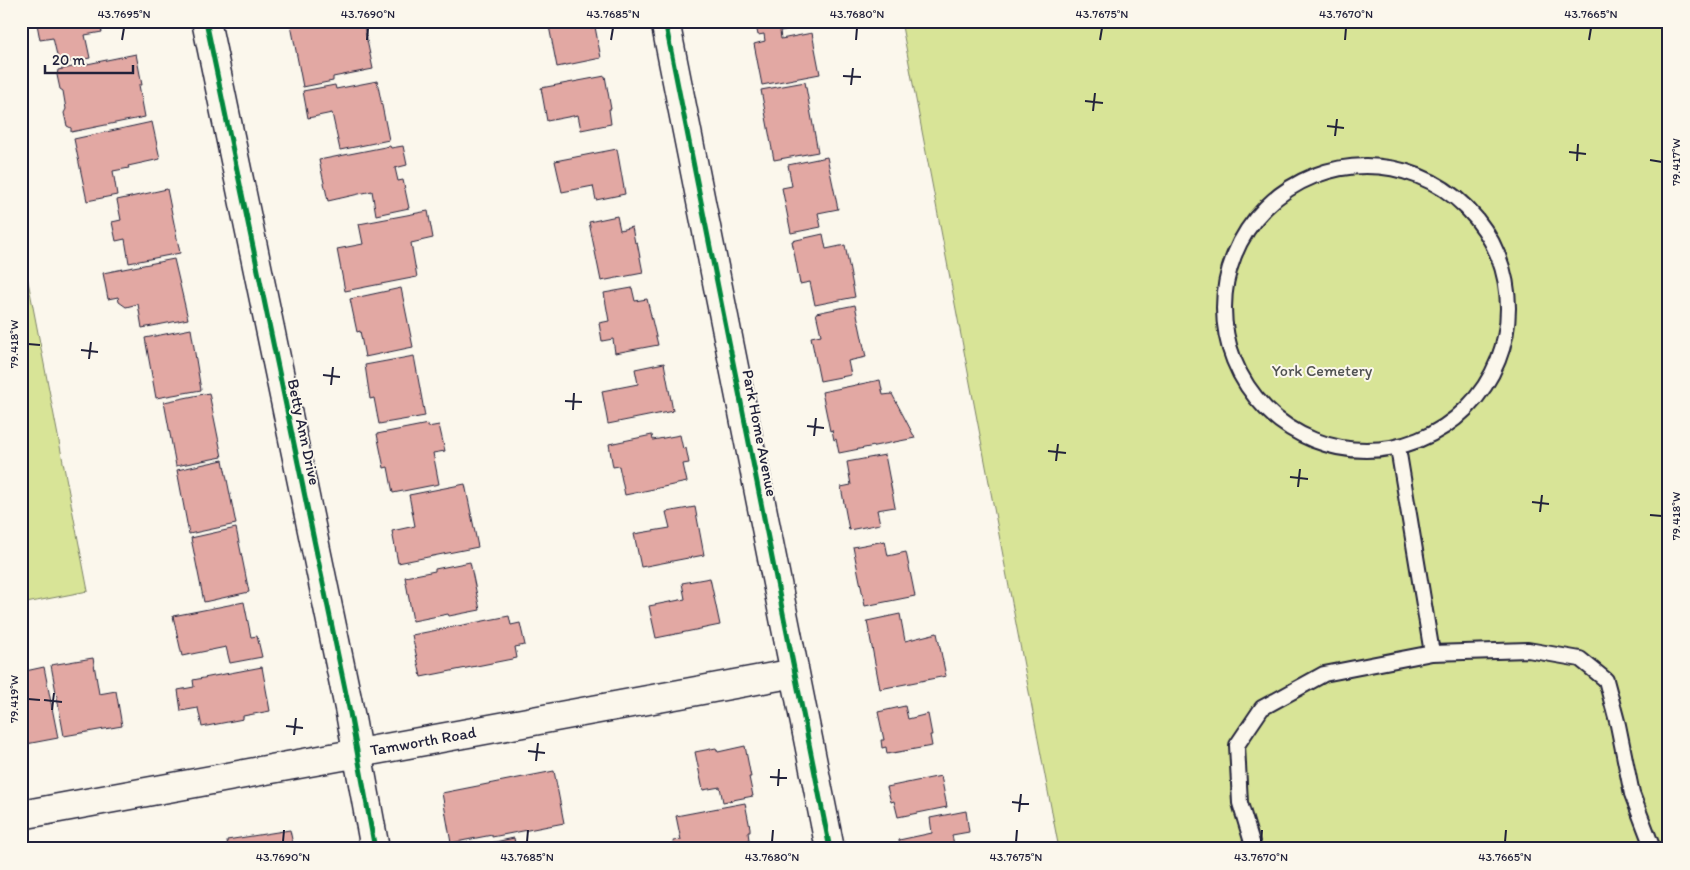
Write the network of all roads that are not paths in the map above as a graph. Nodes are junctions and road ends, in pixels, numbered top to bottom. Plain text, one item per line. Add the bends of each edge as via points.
1 (206, 21) edge
2 (665, 21) edge
3 (1398, 448) junction
4 (1432, 653) junction
5 (795, 673) junction
6 (356, 753) junction
7 (21, 815) edge
8 (375, 849) edge
9 (830, 849) edge
10 (1254, 849) edge
11 (1653, 849) edge

1 - 6 street, Betty Ann Drive
2 - 5 street, Park Home Avenue
3 - 3 lane via 1349,451 1302,437 1262,408 1235,367 1223,319 1227,270 1248,226 1283,191 1324,171 1370,164 1414,173 1454,195 1485,229 1504,271 1508,317 1498,362 1475,401 1440,431
3 - 4 lane
4 - 10 lane via 1324,674 1262,708 1237,745 1240,803
4 - 11 lane via 1528,650 1580,659 1606,680 1632,794
5 - 6 street, Tamworth Road
5 - 9 street, Park Home Avenue
6 - 7 street, Tamworth Road
6 - 8 street, Betty Ann Drive

